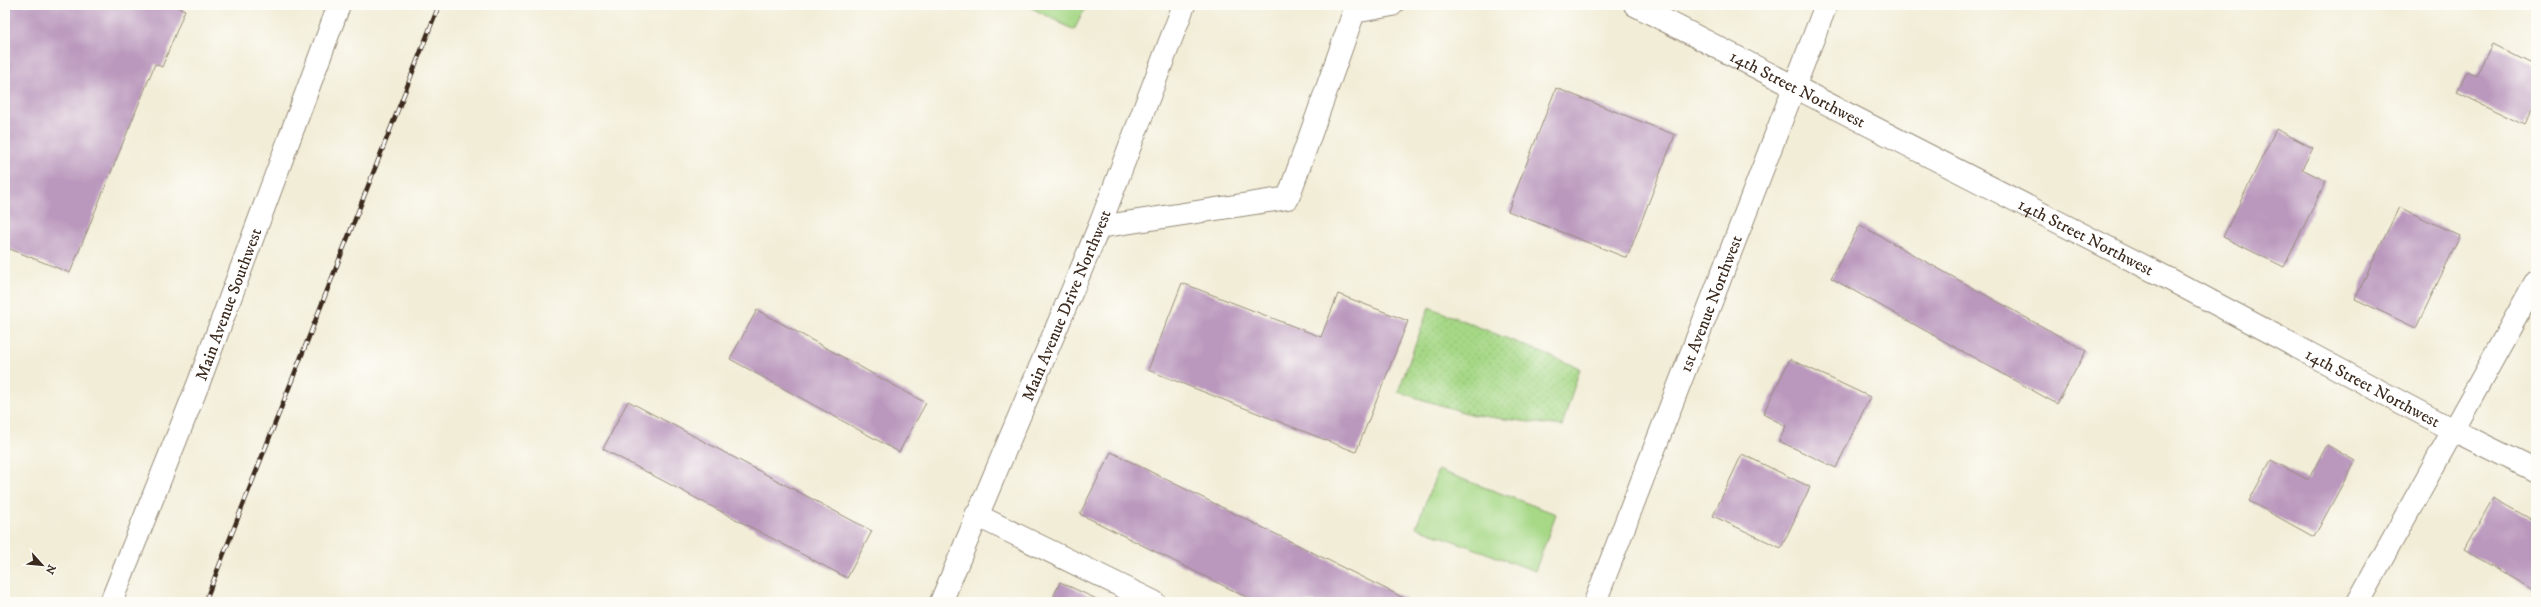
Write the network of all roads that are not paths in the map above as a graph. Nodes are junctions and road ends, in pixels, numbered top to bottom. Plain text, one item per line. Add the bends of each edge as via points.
1 (339, 5) edge
2 (1184, 5) edge
3 (1392, 5) edge
4 (1635, 5) edge
5 (1826, 5) edge
6 (1794, 86) junction
7 (1099, 227) junction
8 (2536, 281) edge
9 (2453, 430) junction
10 (2536, 471) edge
11 (976, 515) junction
12 (111, 602) edge
13 (941, 602) edge
14 (1154, 602) edge
15 (1595, 602) edge
16 (2358, 602) edge

1 - 12 street, Main Avenue Southwest via 199,382
2 - 7 street, Main Avenue Drive Northwest
3 - 7 street via 1354,12 1288,198
4 - 6 street, 14th Street Northwest
5 - 6 street, 1st Avenue Northwest
6 - 9 street, 14th Street Northwest via 2171,280
6 - 15 street, 1st Avenue Northwest
7 - 11 street, Main Avenue Drive Northwest
8 - 9 street
9 - 10 street, 14th Street Northwest
9 - 16 street
11 - 13 street, Main Avenue Drive Northwest
11 - 14 street

